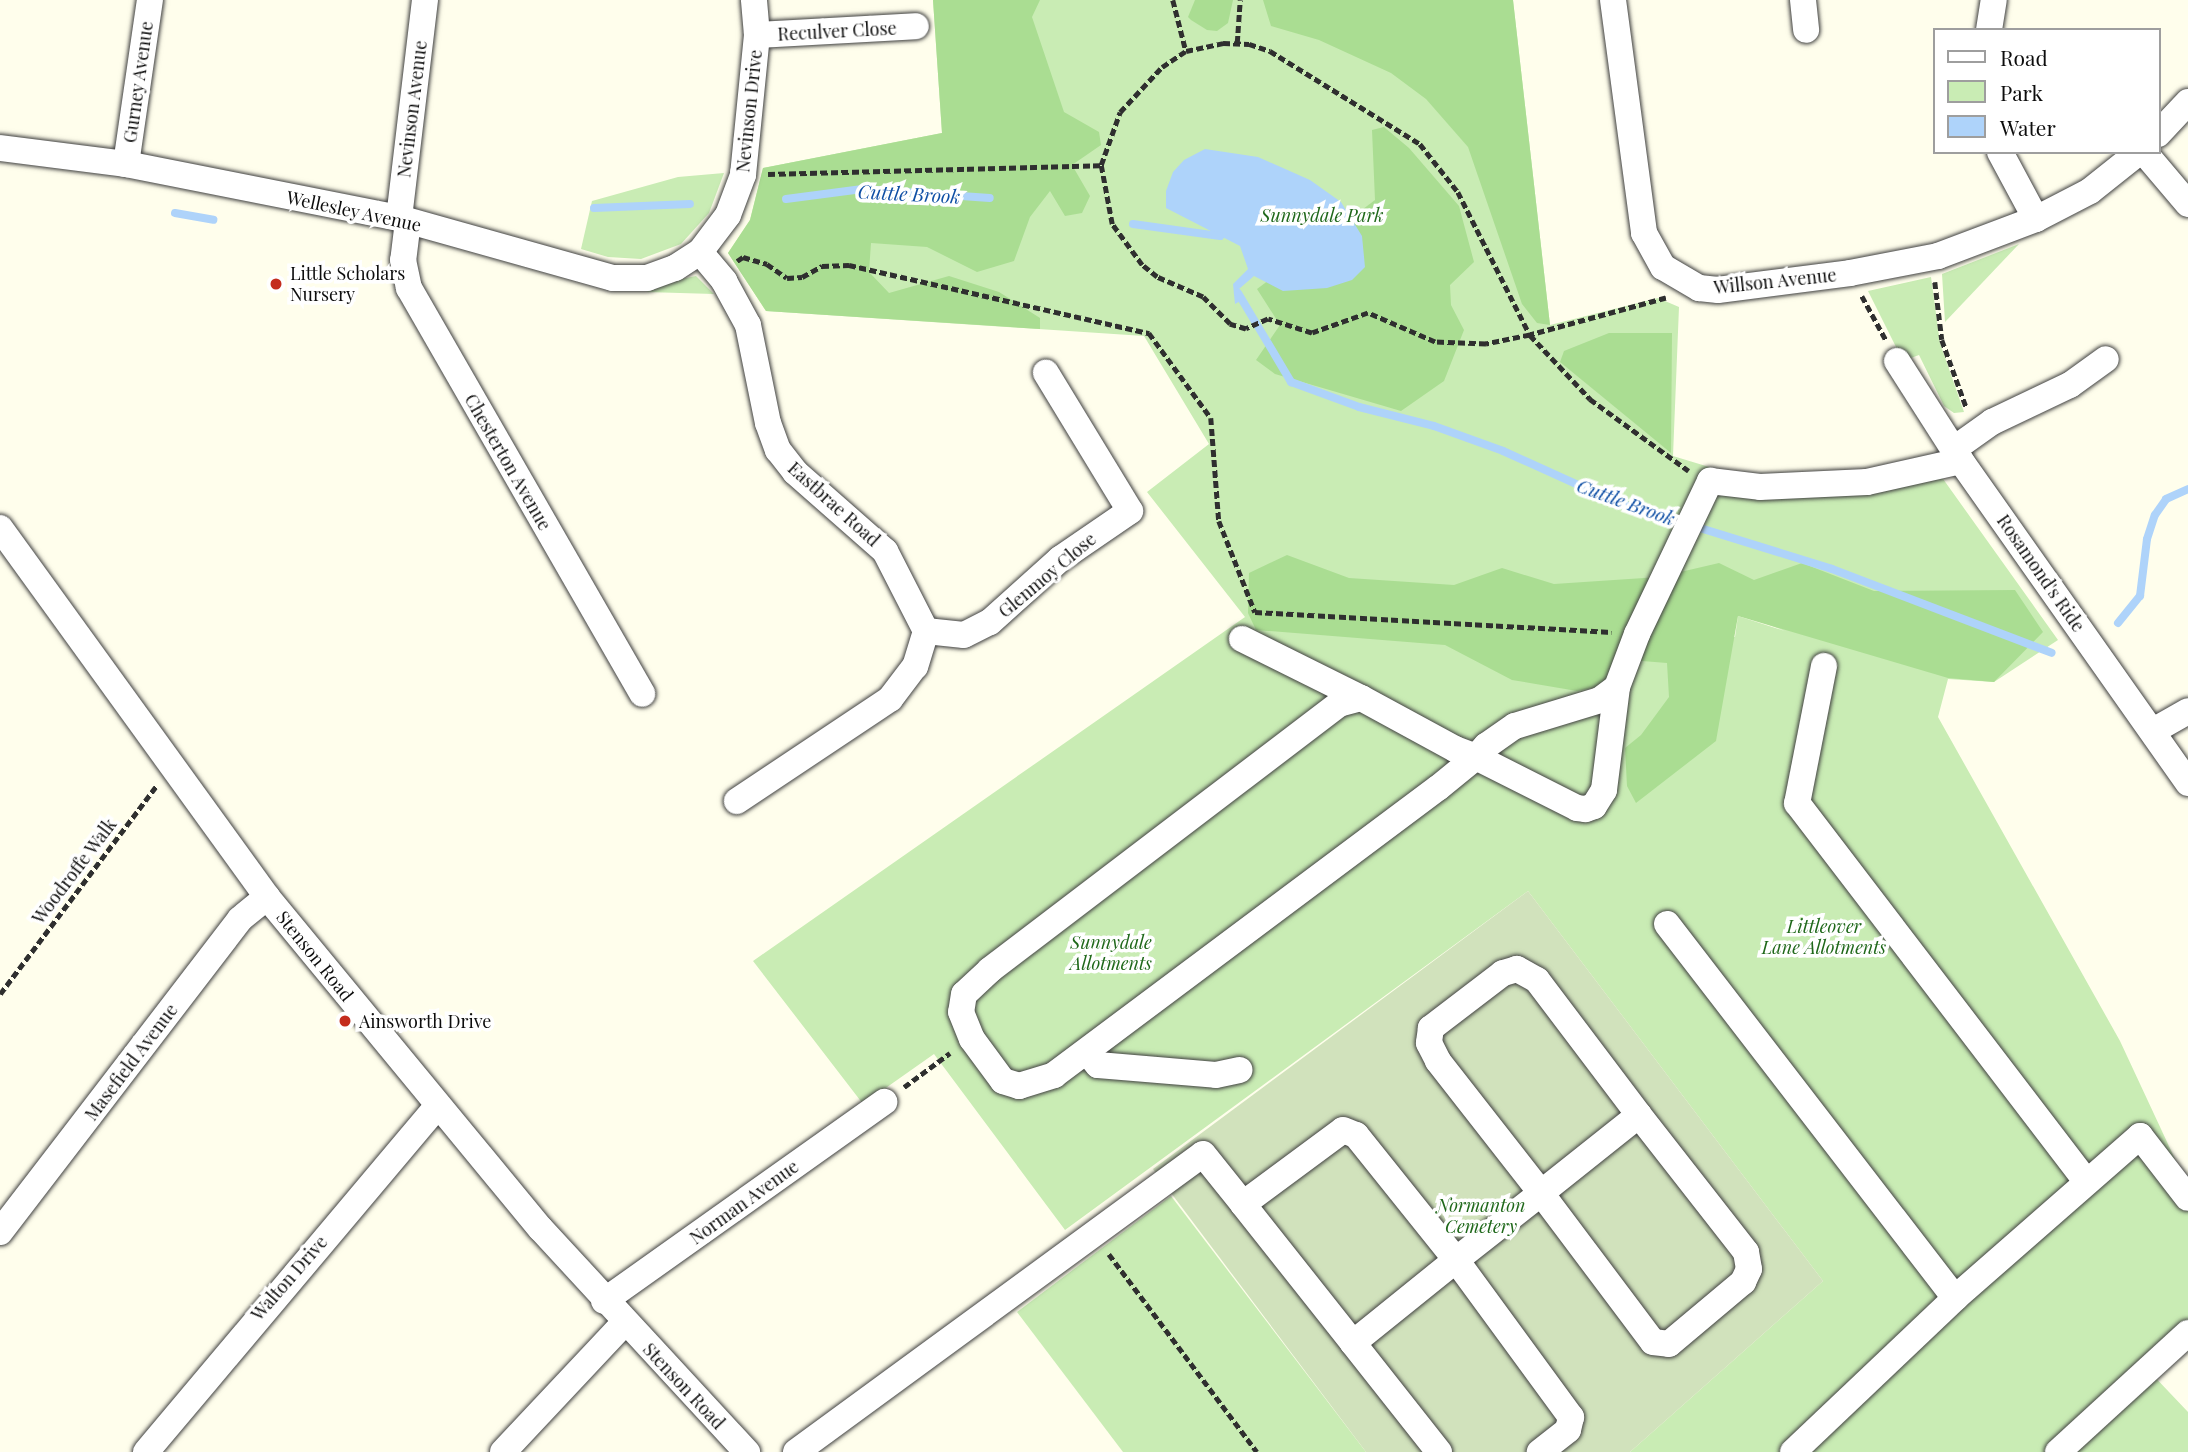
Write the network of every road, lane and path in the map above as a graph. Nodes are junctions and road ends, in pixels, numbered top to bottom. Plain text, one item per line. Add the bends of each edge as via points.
1 (150, 0) edge
2 (425, 0) edge
3 (754, 0) edge
4 (1173, 0) edge
5 (1240, 0) edge
6 (1613, 0) edge
7 (1803, 0) edge
8 (1994, 0) edge
9 (916, 26) dead end
10 (1989, 28) edge
11 (1806, 30) dead end
12 (757, 35) junction
13 (1237, 43) junction
14 (1186, 51) junction
15 (2188, 102) edge
16 (2160, 132) edge
17 (0, 148) edge
18 (2001, 154) edge
19 (2139, 154) edge
20 (2144, 154) edge
21 (126, 164) junction
22 (1101, 165) junction
23 (743, 175) junction
24 (2188, 204) edge
25 (2036, 219) junction
26 (404, 220) junction
27 (700, 252) junction
28 (1933, 257) junction
29 (1850, 273) junction
30 (1692, 286) junction
31 (1530, 335) junction
32 (2106, 359) dead end
33 (1897, 361) joint
34 (1046, 373) dead end
35 (1954, 449) junction
36 (1710, 481) junction
37 (0, 528) edge
38 (1248, 604) dead end
39 (926, 631) junction
40 (1637, 634) junction
41 (1242, 639) dead end
42 (1824, 666) dead end
43 (1617, 687) junction
44 (642, 694) dead end
45 (1361, 698) junction
46 (2188, 711) edge
47 (2153, 732) junction
48 (1476, 757) junction
49 (172, 766) junction
50 (2188, 783) edge
51 (737, 801) dead end
52 (267, 897) junction
53 (1667, 924) dead end
54 (0, 994) edge
55 (972, 1039) junction
56 (1087, 1052) junction
57 (1239, 1070) dead end
58 (884, 1102) joint
59 (437, 1107) junction
60 (1639, 1115) junction
61 (2085, 1180) junction
62 (1541, 1193) junction
63 (2188, 1198) edge
64 (1243, 1204) junction
65 (0, 1232) edge
66 (1109, 1254) dead end
67 (1456, 1260) junction
68 (1955, 1298) junction
69 (604, 1301) junction
70 (624, 1322) junction
71 (2188, 1333) edge
72 (1353, 1343) junction
73 (145, 1452) edge
74 (503, 1452) edge
75 (747, 1452) edge
76 (796, 1452) edge
77 (1257, 1452) edge
78 (1439, 1452) edge
79 (1540, 1452) edge
80 (1793, 1452) edge
81 (2058, 1452) edge

1 - 21 street, Gurney Avenue
2 - 26 street, Nevinson Avenue
3 - 12 street, Nevinson Drive
4 - 14 path
5 - 13 path
6 - 30 street, Willson Avenue via 1644,233 1663,267
7 - 11 street
8 - 10 street
9 - 12 street, Reculver Close
12 - 23 street, Nevinson Drive
13 - 14 path
13 - 31 path via 1270,51 1420,144 1458,192
14 - 22 path via 1142,83 1120,112
15 - 16 street
17 - 21 street, Wellesley Avenue
18 - 25 street
19 - 25 street, Willson Avenue via 2090,191
20 - 24 street
21 - 26 street, Wellesley Avenue
22 - 23 path
22 - 31 path via 1112,224 1142,265 1157,277 1203,297 1230,324 1246,328 1268,319 1312,333 1368,313 1435,342 1486,344
23 - 27 street, Nevinson Drive via 728,215
25 - 28 street, Willson Avenue
26 - 27 street, Wellesley Avenue via 613,278 647,278
26 - 44 street, Chesterton Avenue via 403,260 409,288
27 - 39 street, Eastbrae Road via 724,281 748,325 778,450 816,491 885,551
28 - 29 street, Willson Avenue
28 - 35 path via 1942,340 1969,413
29 - 30 street, Willson Avenue via 1718,290
29 - 33 path
30 - 31 path
31 - 36 path via 1590,399 1661,453
32 - 35 street via 2070,385 1992,422
33 - 35 street, Rosamond's Ride
34 - 39 street, Glenmoy Close via 1130,511 1060,559 990,622 964,635
35 - 36 street via 1867,482 1760,487
35 - 47 street, Rosamond's Ride
36 - 40 street
37 - 49 street, Stenson Road
38 - 40 path via 1255,612
39 - 51 street via 915,666 890,699
40 - 43 street
41 - 45 street
42 - 61 street via 1797,803
43 - 48 street via 1600,700 1515,726
43 - 48 street via 1604,790 1594,806 1577,808
45 - 48 street
45 - 55 street via 1339,704 990,970 964,994 961,1012
46 - 47 street
47 - 50 street, Rosamond's Ride
48 - 56 street
49 - 52 street, Stenson Road
49 - 54 path, Woodroffe Walk
52 - 59 street, Stenson Road
52 - 65 street, Masefield Avenue via 240,919
53 - 68 street
55 - 56 street via 1003,1081 1019,1086 1054,1075
55 - 58 path
56 - 57 street via 1098,1065 1216,1075
58 - 69 street, Norman Avenue
59 - 69 street, Stenson Road
59 - 73 street, Walton Drive
60 - 62 street
60 - 62 street via 1537,980 1517,969 1503,973 1431,1028 1429,1043 1438,1061
60 - 62 street via 1746,1252 1749,1269 1743,1282 1686,1331 1669,1344 1653,1342
61 - 63 street via 2140,1136
61 - 68 street
62 - 67 street
64 - 67 street via 1343,1130 1356,1135
64 - 72 street
64 - 76 street via 1203,1154
66 - 77 path
67 - 72 street
67 - 79 street via 1571,1417 1568,1430
68 - 80 street
69 - 70 street, Stenson Road
70 - 74 street
70 - 75 street, Stenson Road
71 - 81 street
72 - 78 street

